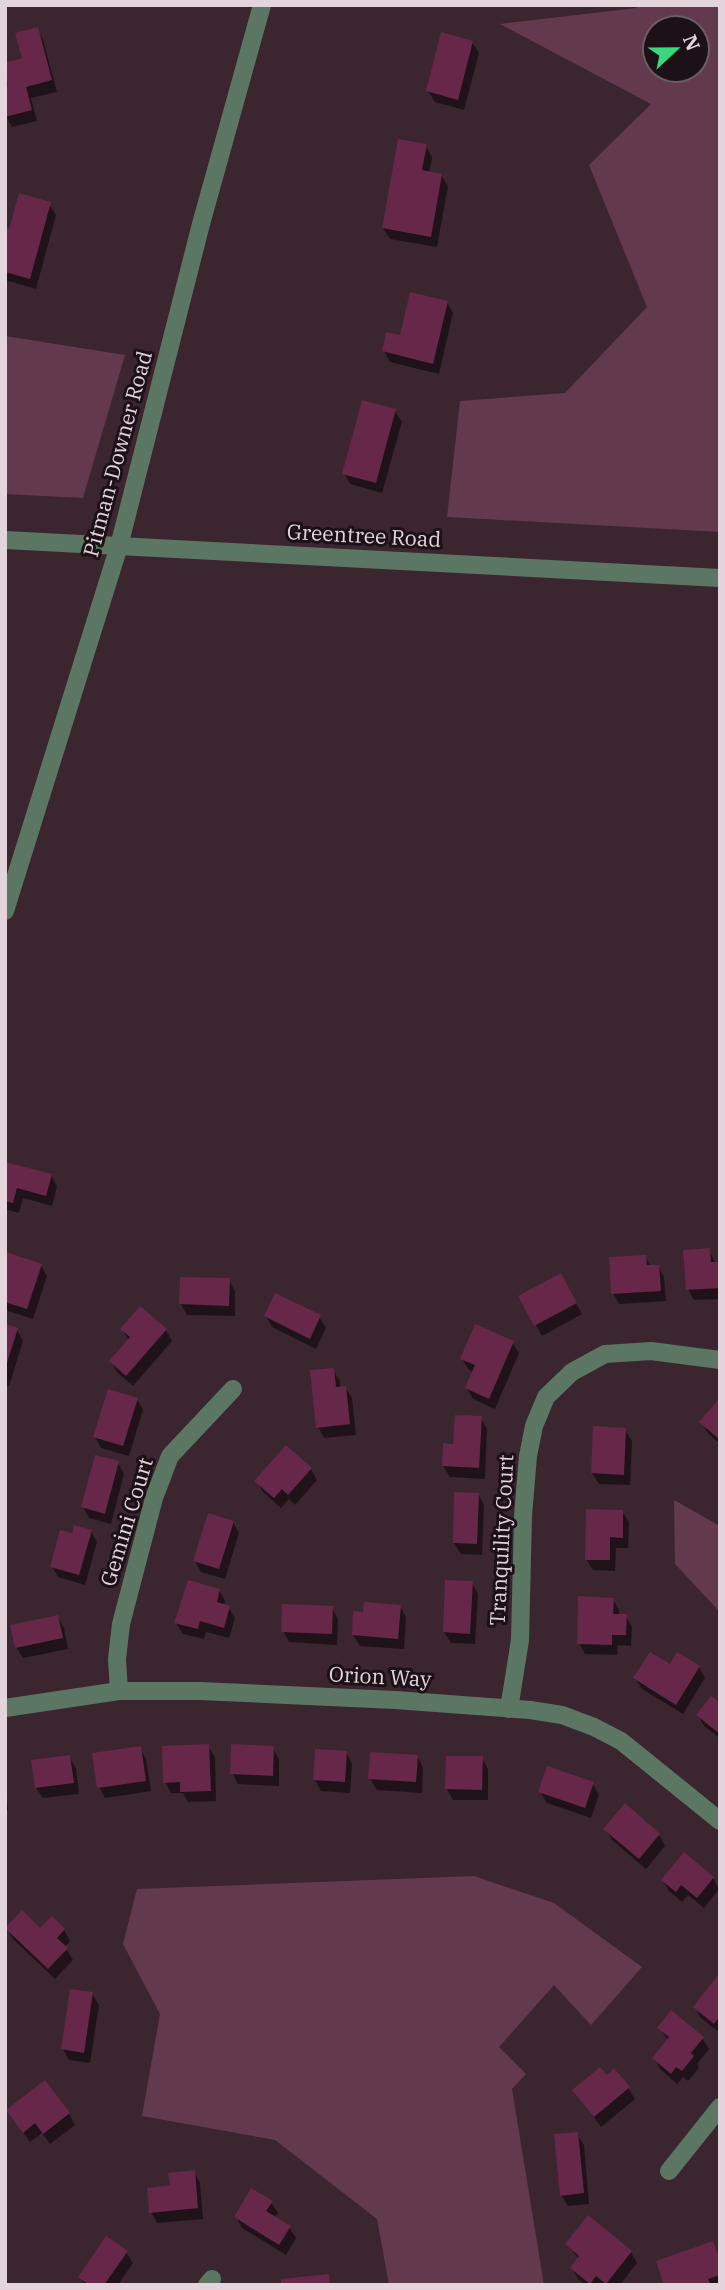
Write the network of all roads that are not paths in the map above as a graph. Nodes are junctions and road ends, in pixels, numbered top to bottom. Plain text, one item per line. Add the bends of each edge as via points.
1 (262, 5) edge
2 (5, 540) edge
3 (119, 546) junction
4 (720, 578) edge
5 (5, 911) edge
6 (720, 1360) edge
7 (233, 1390) dead end
8 (119, 1691) junction
9 (5, 1708) edge
10 (509, 1709) junction
11 (720, 1821) edge
12 (720, 2107) edge
13 (669, 2171) dead end

1 - 3 street, Pitman-Downer Road
2 - 3 street, Greentree Road
3 - 4 street, Greentree Road
3 - 5 street, Pitman-Downer Road
6 - 10 street, Tranquility Court via 651,1351 605,1354 572,1372 546,1397 528,1456 520,1640
7 - 8 street, Gemini Court via 170,1456 154,1498 121,1624
8 - 9 street, Orion Way
8 - 10 street, Orion Way via 395,1699
10 - 11 street, Orion Way via 562,1715 621,1741
12 - 13 street

